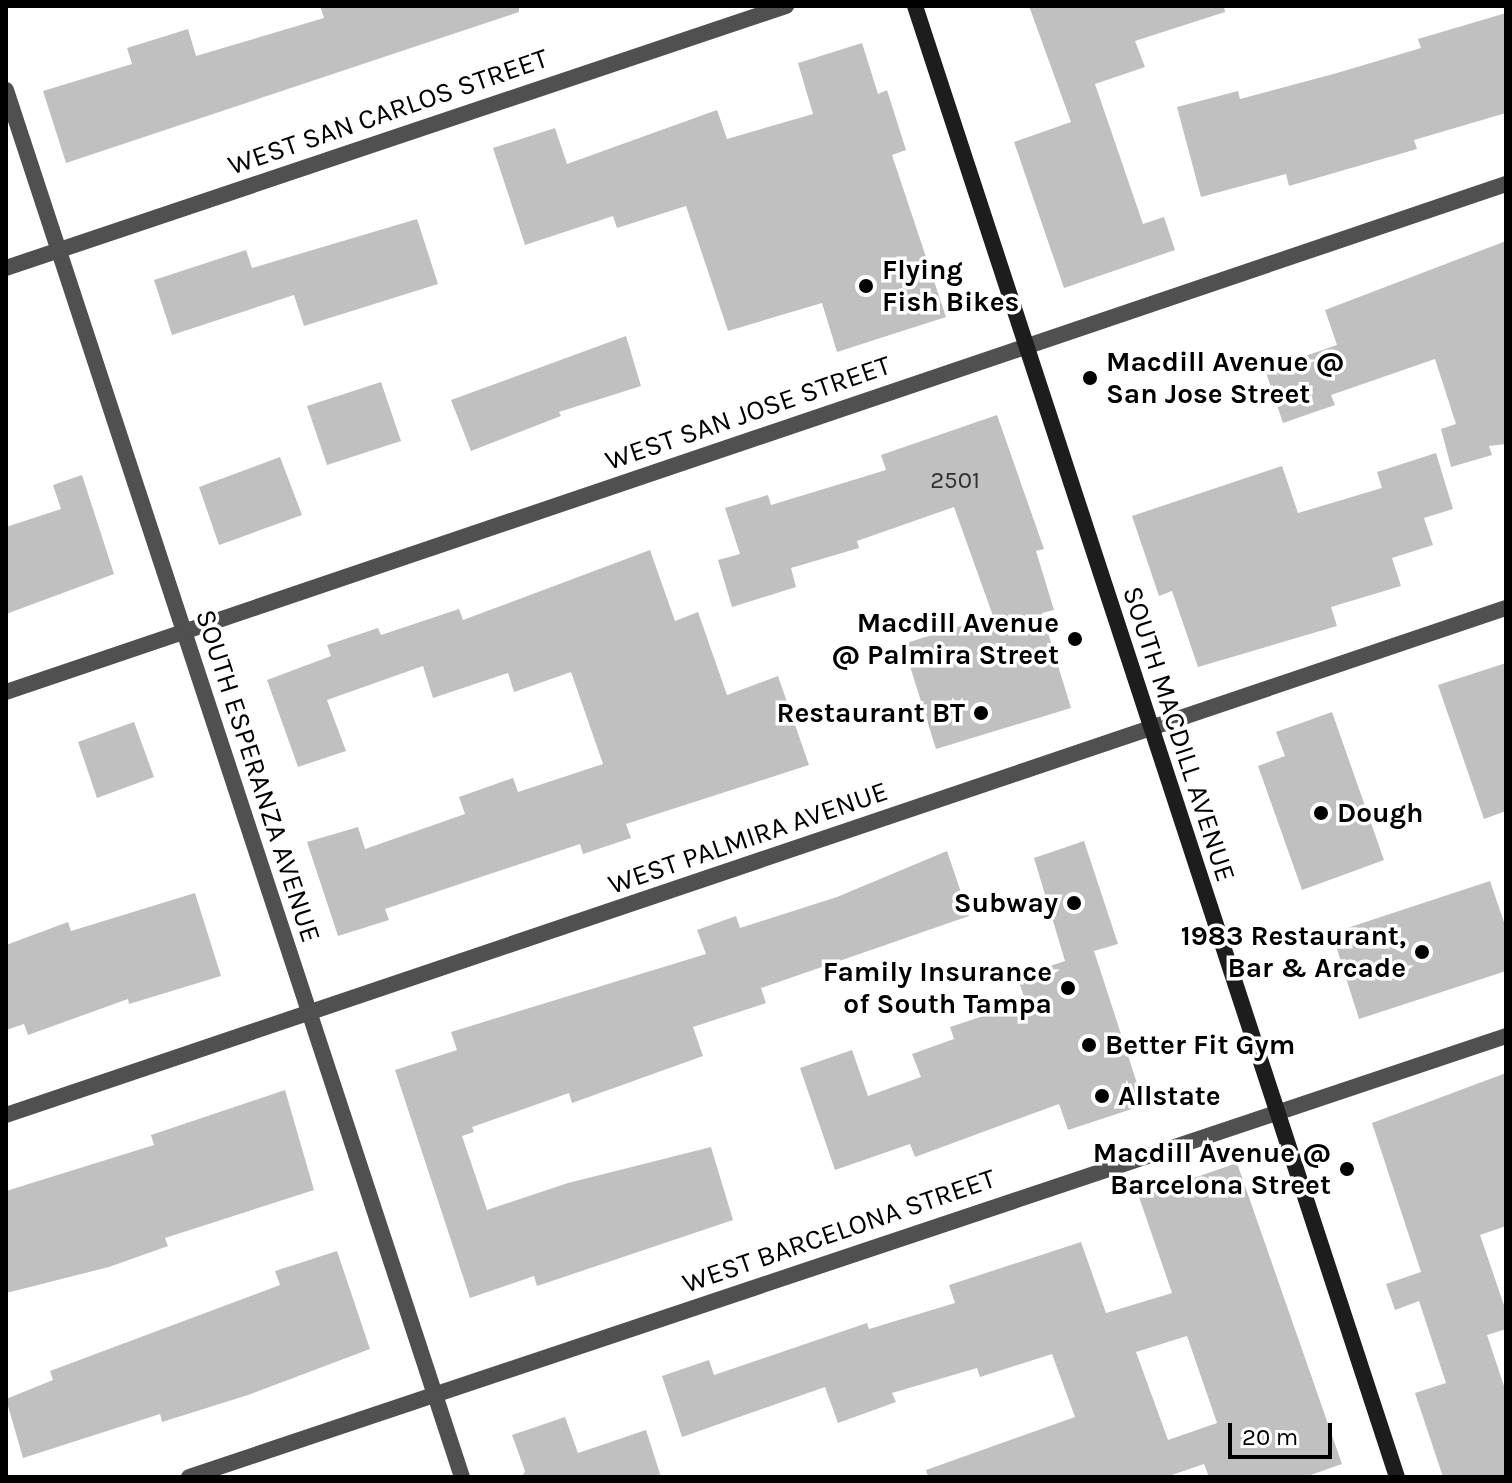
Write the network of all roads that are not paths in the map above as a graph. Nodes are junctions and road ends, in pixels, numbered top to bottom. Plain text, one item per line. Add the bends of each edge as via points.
1 (786, 6) edge
2 (915, 6) edge
3 (6, 90) edge
4 (1506, 184) edge
5 (59, 250) junction
6 (6, 268) edge
7 (1024, 347) junction
8 (1506, 608) edge
9 (185, 632) junction
10 (6, 692) edge
11 (1150, 728) junction
12 (309, 1014) junction
13 (1506, 1036) edge
14 (1277, 1110) junction
15 (6, 1115) edge
16 (435, 1395) junction
17 (189, 1477) edge
18 (462, 1477) edge
19 (1397, 1477) edge

1 - 5 street, WEST SAN CARLOS STREET
2 - 7 street, SOUTH MACDILL AVENUE
3 - 5 street, SOUTH ESPERANZA AVENUE
4 - 7 street, WEST SAN JOSE STREET
5 - 6 street, WEST SAN CARLOS STREET
5 - 9 street, SOUTH ESPERANZA AVENUE
7 - 9 street, WEST SAN JOSE STREET
7 - 11 street, SOUTH MACDILL AVENUE
8 - 11 street, WEST PALMIRA AVENUE
9 - 10 street, WEST SAN JOSE STREET
9 - 12 street, SOUTH ESPERANZA AVENUE
11 - 12 street, WEST PALMIRA AVENUE
11 - 14 street, SOUTH MACDILL AVENUE
12 - 15 street, WEST PALMIRA AVENUE
12 - 16 street, SOUTH ESPERANZA AVENUE
13 - 14 street, WEST BARCELONA STREET
14 - 16 street, WEST BARCELONA STREET
14 - 19 street, SOUTH MACDILL AVENUE
16 - 17 street, WEST BARCELONA STREET
16 - 18 street, SOUTH ESPERANZA AVENUE

